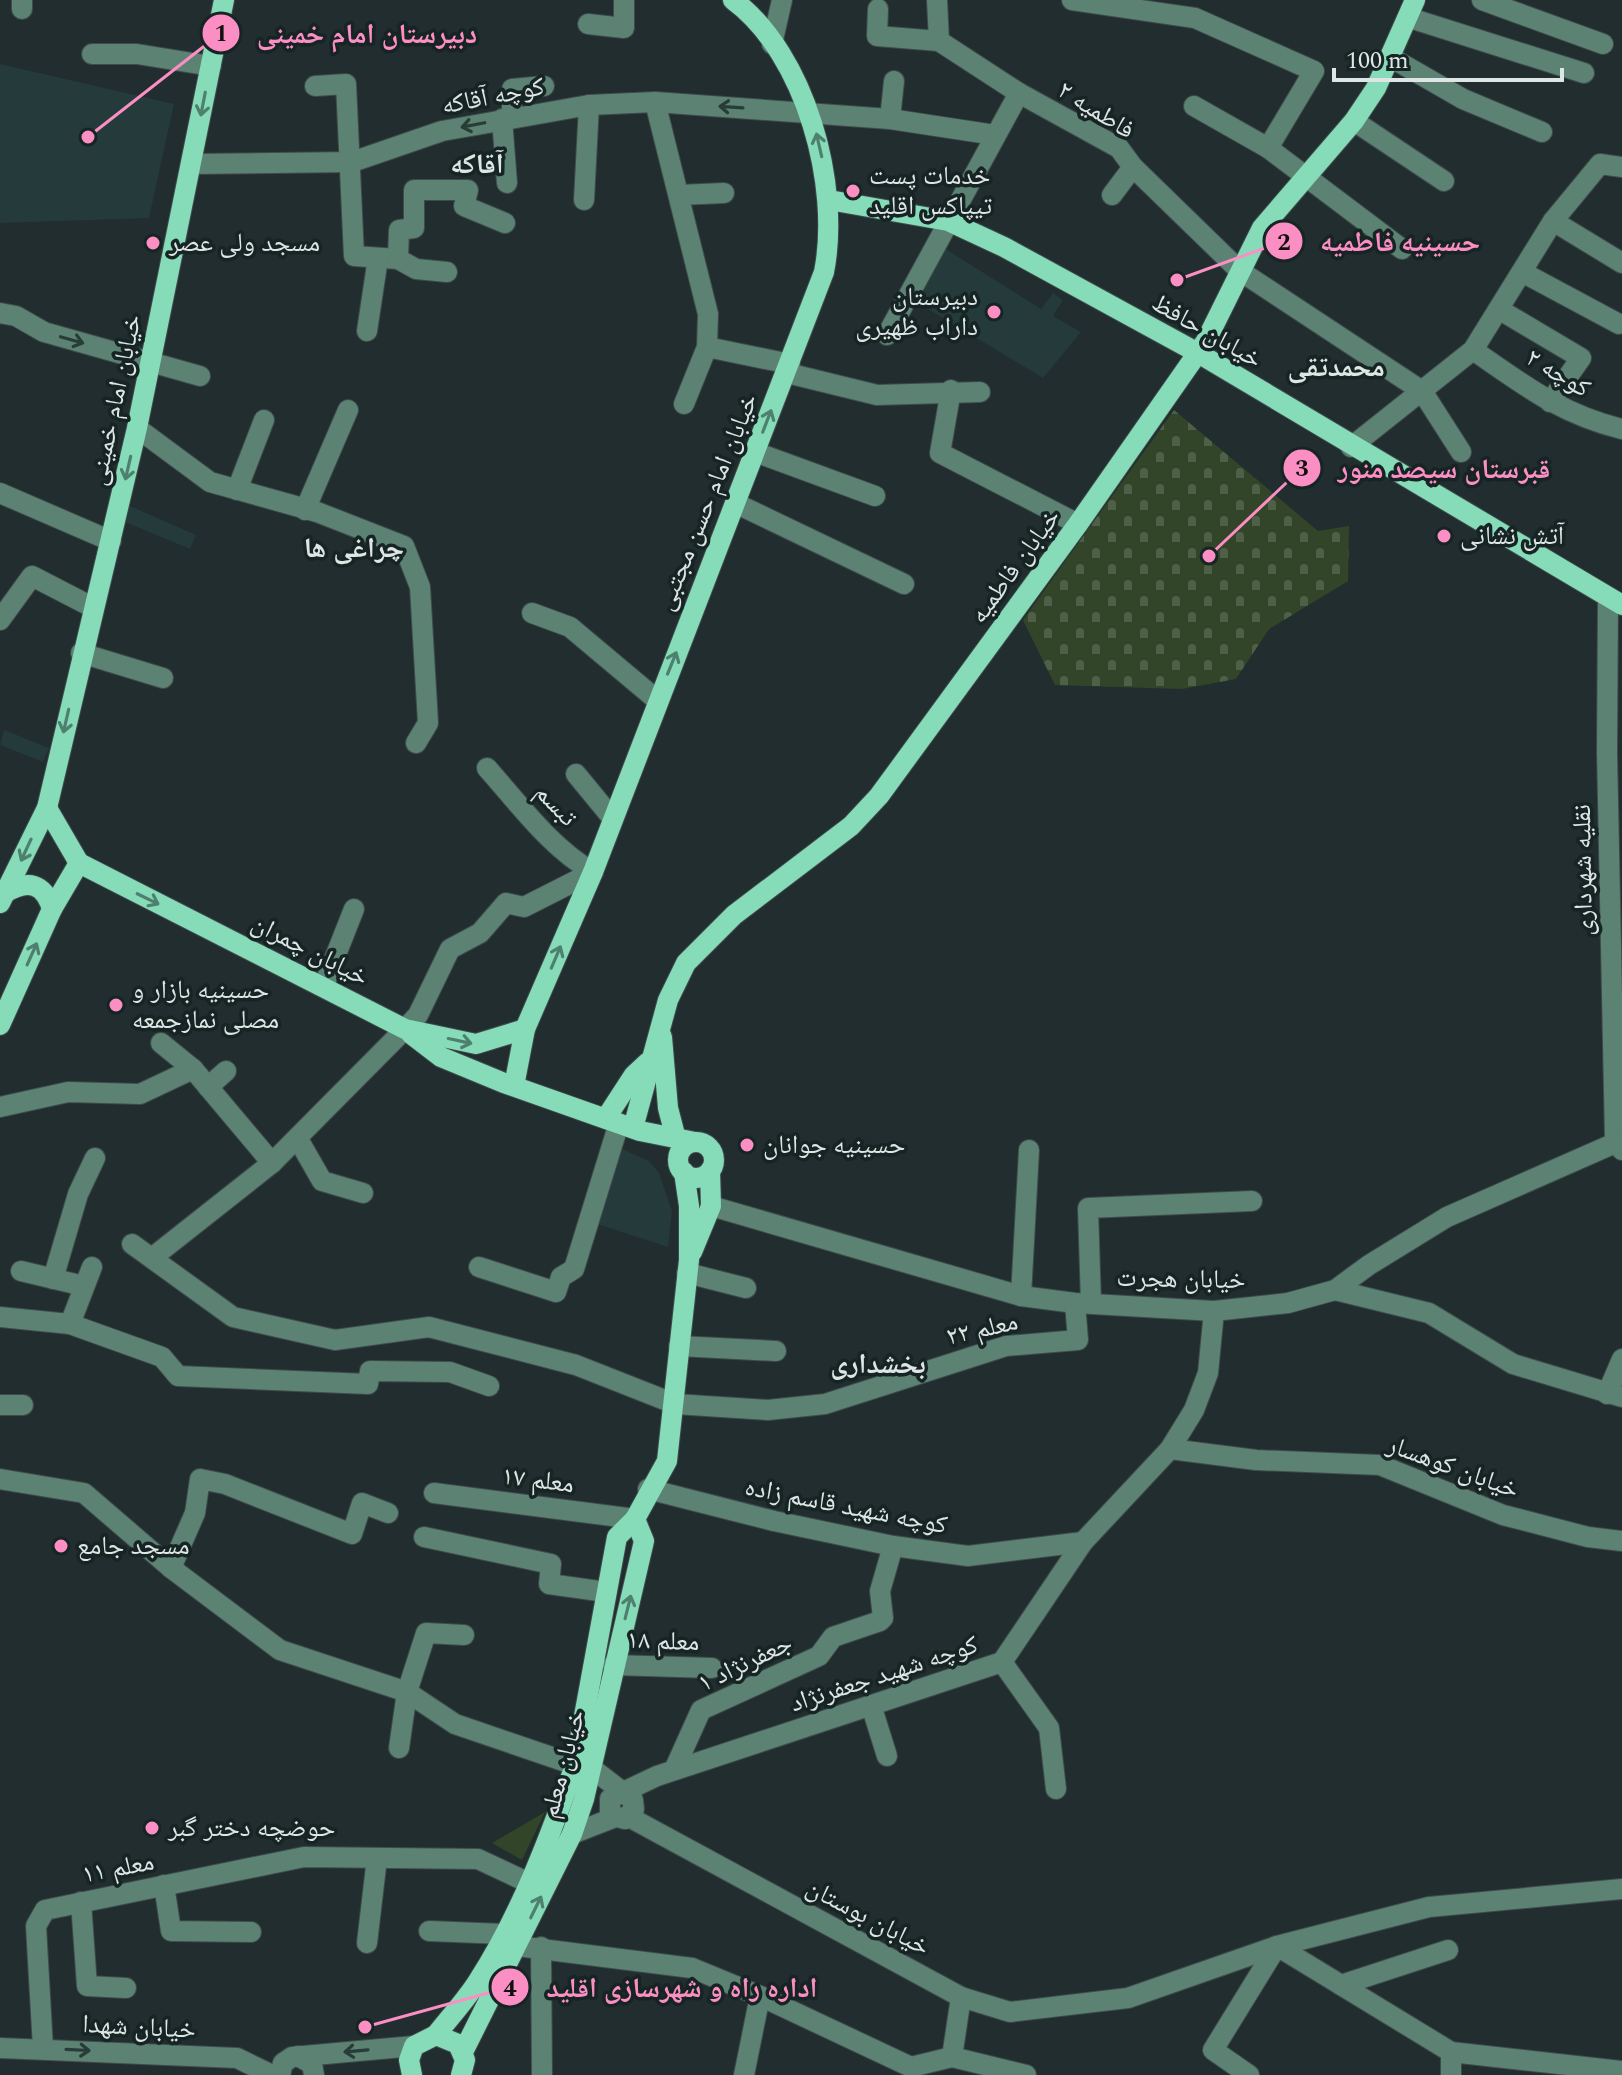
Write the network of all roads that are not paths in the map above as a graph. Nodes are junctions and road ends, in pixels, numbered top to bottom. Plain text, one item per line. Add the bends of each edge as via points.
1 (224, 0) edge
2 (624, 0) edge
3 (733, 0) edge
4 (782, 0) edge
5 (937, 0) edge
6 (1072, 0) edge
7 (1482, 0) edge
8 (1142, 5) edge
9 (878, 9) dead end
10 (1412, 9) edge
11 (588, 24) dead end
12 (939, 41) junction
13 (772, 44) junction
14 (1603, 44) dead end
15 (92, 54) dead end
16 (1390, 57) junction
17 (211, 66) junction
18 (1584, 73) dead end
19 (894, 81) dead end
20 (315, 86) dead end
21 (544, 86) dead end
22 (1019, 93) junction
23 (655, 102) junction
24 (589, 105) junction
25 (1194, 106) dead end
26 (809, 112) junction
27 (507, 118) junction
28 (890, 119) junction
29 (1354, 121) junction
30 (1542, 132) dead end
31 (995, 135) junction
32 (1268, 148) junction
33 (352, 162) junction
34 (191, 164) junction
35 (1133, 167) junction
36 (1622, 167) edge
37 (1306, 177) junction
38 (1444, 181) dead end
39 (507, 183) dead end
40 (724, 193) dead end
41 (679, 195) junction
42 (1112, 195) dead end
43 (584, 200) dead end
44 (829, 200) junction
45 (948, 221) junction
46 (1553, 221) junction
47 (505, 223) dead end
48 (1402, 249) dead end
49 (388, 258) junction
50 (1622, 263) edge
51 (1240, 271) junction
52 (447, 272) dead end
53 (1522, 272) junction
54 (1500, 310) junction
55 (0, 313) edge
56 (1619, 324) dead end
57 (367, 331) dead end
58 (887, 335) dead end
59 (707, 347) junction
60 (1473, 350) junction
61 (1198, 353) junction
62 (150, 362) junction
63 (788, 368) junction
64 (200, 376) dead end
65 (951, 390) junction
66 (1422, 391) junction
67 (980, 392) dead end
68 (1550, 402) junction
69 (684, 404) dead end
70 (348, 410) dead end
71 (264, 420) dead end
72 (137, 428) junction
73 (1622, 429) edge
74 (1351, 447) junction
75 (755, 452) junction
76 (1461, 452) dead end
77 (237, 490) junction
78 (0, 493) edge
79 (875, 496) dead end
80 (735, 503) junction
81 (305, 510) junction
82 (1078, 524) junction
83 (111, 541) junction
84 (904, 584) dead end
85 (1615, 602) edge
86 (92, 607) junction
87 (532, 613) dead end
88 (0, 620) edge
89 (81, 653) junction
90 (163, 678) dead end
91 (657, 700) junction
92 (416, 743) dead end
93 (1614, 759) edge
94 (487, 768) dead end
95 (576, 774) dead end
96 (47, 808) junction
97 (613, 819) junction
98 (1608, 826) junction
99 (1622, 842) edge
100 (79, 863) junction
101 (593, 872) junction
102 (3, 898) edge
103 (52, 909) junction
104 (354, 909) dead end
105 (324, 985) junction
106 (1616, 1009) edge
107 (0, 1025) edge
108 (405, 1029) junction
109 (525, 1029) junction
110 (662, 1029) junction
111 (161, 1043) dead end
112 (651, 1059) junction
113 (193, 1069) junction
114 (226, 1071) dead end
115 (514, 1086) junction
116 (208, 1087) junction
117 (0, 1107) edge
118 (624, 1125) junction
119 (675, 1135) junction
120 (298, 1139) junction
121 (695, 1142) junction
122 (1620, 1144) edge
123 (1029, 1150) dead end
124 (95, 1158) dead end
125 (272, 1163) junction
126 (682, 1170) junction
127 (710, 1171) junction
128 (363, 1193) dead end
129 (1252, 1201) dead end
130 (689, 1206) junction
131 (711, 1206) junction
132 (132, 1244) dead end
133 (153, 1257) junction
134 (688, 1266) junction
135 (479, 1267) dead end
136 (21, 1271) dead end
137 (53, 1279) junction
138 (746, 1288) dead end
139 (1335, 1290) junction
140 (1021, 1296) junction
141 (1083, 1303) junction
142 (1214, 1311) junction
143 (0, 1317) edge
144 (70, 1324) junction
145 (679, 1346) junction
146 (776, 1351) dead end
147 (1622, 1359) edge
148 (489, 1386) dead end
149 (1615, 1396) edge
150 (675, 1404) junction
151 (0, 1405) edge
152 (23, 1405) dead end
153 (1170, 1449) junction
154 (0, 1479) edge
155 (648, 1489) junction
156 (434, 1493) dead end
157 (388, 1513) dead end
158 (635, 1519) junction
159 (424, 1537) dead end
160 (1622, 1541) edge
161 (1083, 1542) junction
162 (893, 1546) junction
163 (171, 1568) junction
164 (606, 1592) junction
165 (464, 1635) dead end
166 (1002, 1662) junction
167 (613, 1665) junction
168 (712, 1668) dead end
169 (407, 1692) junction
170 (871, 1705) junction
171 (399, 1748) dead end
172 (887, 1756) dead end
173 (585, 1768) junction
174 (666, 1773) junction
175 (1056, 1789) dead end
176 (624, 1808) junction
177 (572, 1834) junction
178 (377, 1858) junction
179 (527, 1882) junction
180 (164, 1885) junction
181 (1622, 1889) edge
182 (81, 1902) junction
183 (429, 1931) dead end
184 (251, 1932) dead end
185 (511, 1940) junction
186 (367, 1943) dead end
187 (1277, 1946) junction
188 (541, 1947) junction
189 (1448, 1950) dead end
190 (1341, 1985) junction
191 (126, 1988) dead end
192 (760, 1996) junction
193 (961, 1997) junction
194 (436, 2035) junction
195 (414, 2046) junction
196 (0, 2048) edge
197 (43, 2048) junction
198 (1451, 2052) junction
199 (298, 2056) junction
200 (952, 2057) junction
201 (463, 2068) edge
202 (1528, 2068) edge
203 (911, 2071) edge
204 (1622, 2071) edge
205 (272, 2075) edge
206 (280, 2075) edge
207 (314, 2075) edge
208 (412, 2075) edge
209 (542, 2075) edge
210 (744, 2075) edge
211 (1026, 2075) edge
212 (1249, 2075) edge
213 (1451, 2075) edge

1 - 17 main road, خیابان امام خمینی
2 - 11 street via 624,28
3 - 13 main road, خیابان امام حسن مجتبی
4 - 13 street
5 - 12 street
6 - 8 street
7 - 14 street
8 - 32 street via 1195,18 1314,71
9 - 12 street via 877,36
10 - 16 main road, خیابان فاطمیه
10 - 18 street
12 - 22 street, فاطمیه ۲
13 - 26 main road, خیابان امام حسن مجتبی
15 - 17 street via 137,54
16 - 29 main road, خیابان فاطمیه
16 - 30 street via 1463,99
17 -> 34 main road, خیابان امام خمینی
19 - 28 street
20 - 33 street via 346,84
21 - 27 street via 512,89
22 - 31 street
22 - 35 street, فاطمیه ۲ via 1119,148
23 - 24 street, کوچه آقاکه
26 -> 23 street, کوچه آقاکه
23 - 41 street
24 - 27 street, کوچه آقاکه
24 - 43 street
25 - 32 street
26 - 28 street, کوچه آقاکه
44 -> 26 main road, خیابان امام حسن مجتبی
27 -> 33 street, کوچه آقاکه via 442,131
27 - 39 street
28 - 31 street, کوچه آقاکه
29 - 37 main road, خیابان فاطمیه
29 - 38 street
31 - 45 street
32 - 37 street
33 - 34 street, کوچه آقاکه
33 - 49 street via 354,256
34 - 62 main road, خیابان امام خمینی
35 - 42 street
35 - 51 street, فاطمیه ۲
36 - 46 street via 1600,164
37 - 48 street
37 - 51 main road, خیابان فاطمیه via 1262,228
40 - 41 street
41 - 59 street via 708,314
44 - 45 main road, خیابان حافظ
44 - 63 main road, خیابان امام حسن مجتبی via 824,272
45 - 58 street
45 - 61 main road, خیابان حافظ
46 - 50 street
46 - 53 street
47 - 49 street via 464,206 468,190 414,190 414,228 399,230
49 - 52 street via 416,269
49 - 57 street
51 - 61 main road, خیابان فاطمیه
51 - 66 street, فاطمیه ۲
53 - 54 street
53 - 56 street
54 - 60 street
54 - 68 street via 1581,358
55 -> 62 street via 44,332
59 - 63 street
59 - 69 street
60 - 66 street
60 - 68 street, کوچه ۲
61 - 74 main road, خیابان حافظ
61 - 82 main road, خیابان فاطمیه
62 - 64 street
62 - 72 main road, خیابان امام خمینی
63 - 65 street via 877,395
75 -> 63 main road, خیابان امام حسن مجتبی
65 - 67 street
65 - 82 street via 940,453
66 - 74 street
66 - 76 street
68 - 73 street, کوچه ۲ via 1583,419
70 - 81 street
71 - 77 street
72 - 77 street via 210,482
72 -> 83 main road, خیابان امام خمینی
74 - 85 main road, خیابان حافظ
75 - 79 street
75 - 80 main road, خیابان امام حسن مجتبی
77 - 81 street
78 - 83 street
80 - 84 street
91 -> 80 main road, خیابان امام حسن مجتبی
81 - 92 street via 404,546 420,587 428,723
82 - 110 main road, خیابان فاطمیه via 869,809 734,915 686,963 668,1000
83 - 86 main road, خیابان امام خمینی
85 - 93 street, نقلیه شهرداری
86 - 88 street via 32,576
86 - 89 main road, خیابان امام خمینی
87 - 91 street via 570,627
89 - 90 street
89 -> 96 main road, خیابان امام خمینی
91 - 97 main road, خیابان امام حسن مجتبی
93 - 98 street, نقلیه شهرداری
94 - 101 street, تبسم via 543,830
95 - 97 street
96 - 100 main road
96 -> 102 main road, خیابان امام خمینی
97 - 101 main road, خیابان امام حسن مجتبی
98 - 99 street
98 - 106 street, نقلیه شهرداری
100 - 103 main road
100 -> 105 main road, خیابان چمران
101 - 108 street via 524,907 506,903 480,933 450,949 418,1015
109 -> 101 main road, خیابان امام حسن مجتبی
102 - 103 main road via 21,884 31,884 47,894
107 -> 103 main road
104 - 105 street
105 - 108 main road, خیابان چمران
106 - 122 street, نقلیه شهرداری
108 -> 109 main road, خیابان چمران via 476,1044
108 - 115 main road via 441,1057
108 - 120 street
109 - 115 main road, خیابان امام حسن مجتبی
110 - 112 main road, خیابان فاطمیه
110 - 119 main road
111 - 113 street
112 - 118 main road, خیابان فاطمیه
112 - 118 main road via 634,1075
113 - 116 street
113 - 117 street via 140,1094 68,1092
114 - 116 street
115 - 118 main road
116 - 125 street
118 - 119 main road
118 - 126 main road
118 - 135 street via 574,1269 561,1277 556,1292
119 - 121 main road
120 - 125 street
120 - 128 street via 322,1181
121 - 126 main road via 681,1151
121 - 127 main road via 710,1149
122 - 139 street, خیابان هجرت via 1447,1217
123 - 140 street
124 - 137 street via 78,1194
125 - 133 street
126 - 127 main road via 700,1177
126 - 130 main road, خیابان معلم
127 - 131 main road, خیابان معلم
129 - 141 street via 1088,1208
130 - 131 main road
130 - 134 main road, خیابان معلم
131 - 134 main road, خیابان معلم
131 - 140 street, خیابان هجرت
132 - 133 street
133 - 150 street via 233,1317 335,1340 429,1327 576,1365
134 - 138 street
134 - 145 main road, خیابان معلم
136 - 137 street
137 - 144 street via 88,1276
139 - 142 street, خیابان هجرت via 1288,1303
139 - 149 street via 1429,1313 1513,1364
140 - 141 street, خیابان هجرت
141 - 142 street, خیابان هجرت
141 - 150 street, معلم ۲۲ via 1078,1340 1006,1346 825,1404 768,1410
142 - 153 street, کوچه شهید جعفرنژاد via 1208,1373 1194,1410
143 - 144 street
144 - 148 street via 162,1357 178,1376 368,1384 370,1371 450,1372
145 - 146 street
145 - 150 main road, خیابان معلم
147 - 149 street
150 - 155 main road, خیابان معلم via 667,1461
151 - 152 street
153 - 160 street, خیابان کوهسار via 1256,1460 1380,1465 1503,1515
153 - 161 street, کوچه شهید جعفرنژاد
154 - 163 street via 84,1493
155 - 158 main road, خیابان معلم
155 - 162 street, کوچه شهید قاسم زاده
156 - 158 street, معلم ۱۷
157 - 163 street via 362,1503 352,1534 200,1479 195,1513
158 - 164 main road, خیابان معلم via 617,1537
167 -> 158 main road, خیابان معلم via 644,1541
159 - 164 street via 551,1564 549,1584
161 - 162 street, کوچه شهید قاسم زاده via 968,1556
161 - 166 street, کوچه شهید جعفرنژاد
162 - 174 street, جعفرنژاد ۱ via 880,1591 880,1621 833,1637 819,1656 701,1710
163 - 169 street via 280,1650
164 - 173 main road, خیابان معلم
165 - 169 street via 426,1633
166 - 170 street, کوچه شهید جعفرنژاد
166 - 175 street via 1049,1728
167 - 168 street, معلم ۱۸
167 - 173 main road, خیابان معلم
169 - 171 street
169 - 173 street via 455,1724
170 - 172 street
170 - 174 street, کوچه شهید جعفرنژاد
173 - 176 street, خیابان بوستان
173 - 177 main road, خیابان معلم
173 - 179 main road, خیابان معلم
174 - 176 street, کوچه شهید جعفرنژاد
176 - 177 street
176 - 193 street, خیابان بوستان
185 -> 177 main road, خیابان معلم
178 - 179 street, معلم ۱۱ via 478,1859
178 - 180 street, معلم ۱۱ via 304,1857
178 - 186 street
179 - 185 main road, خیابان معلم
180 - 182 street, معلم ۱۱
180 - 184 street via 171,1931
181 - 187 street, خیابان بوستان via 1429,1907
182 - 191 street via 87,1986
182 - 197 street, معلم ۱۱ via 45,1910 36,1926
183 - 185 street
185 - 188 street
185 - 194 main road, خیابان معلم
185 - 201 main road, خیابان معلم
187 - 190 street
187 - 193 street, خیابان بوستان via 1128,1998 1010,2012
187 - 212 street via 1213,2050
188 - 192 street via 692,1968
188 - 209 street
189 - 190 street
190 - 198 street
192 - 203 street
192 - 210 street
193 - 200 street
194 - 195 main road
194 - 201 main road via 452,2039
195 -> 199 street
195 - 208 main road via 409,2060
196 - 197 street, خیابان شهدا
197 -> 205 street, خیابان شهدا via 237,2058
198 - 202 street
198 - 213 street
199 - 206 street via 287,2059
199 - 207 street via 312,2064
200 - 203 street
200 - 211 street
202 - 204 street

